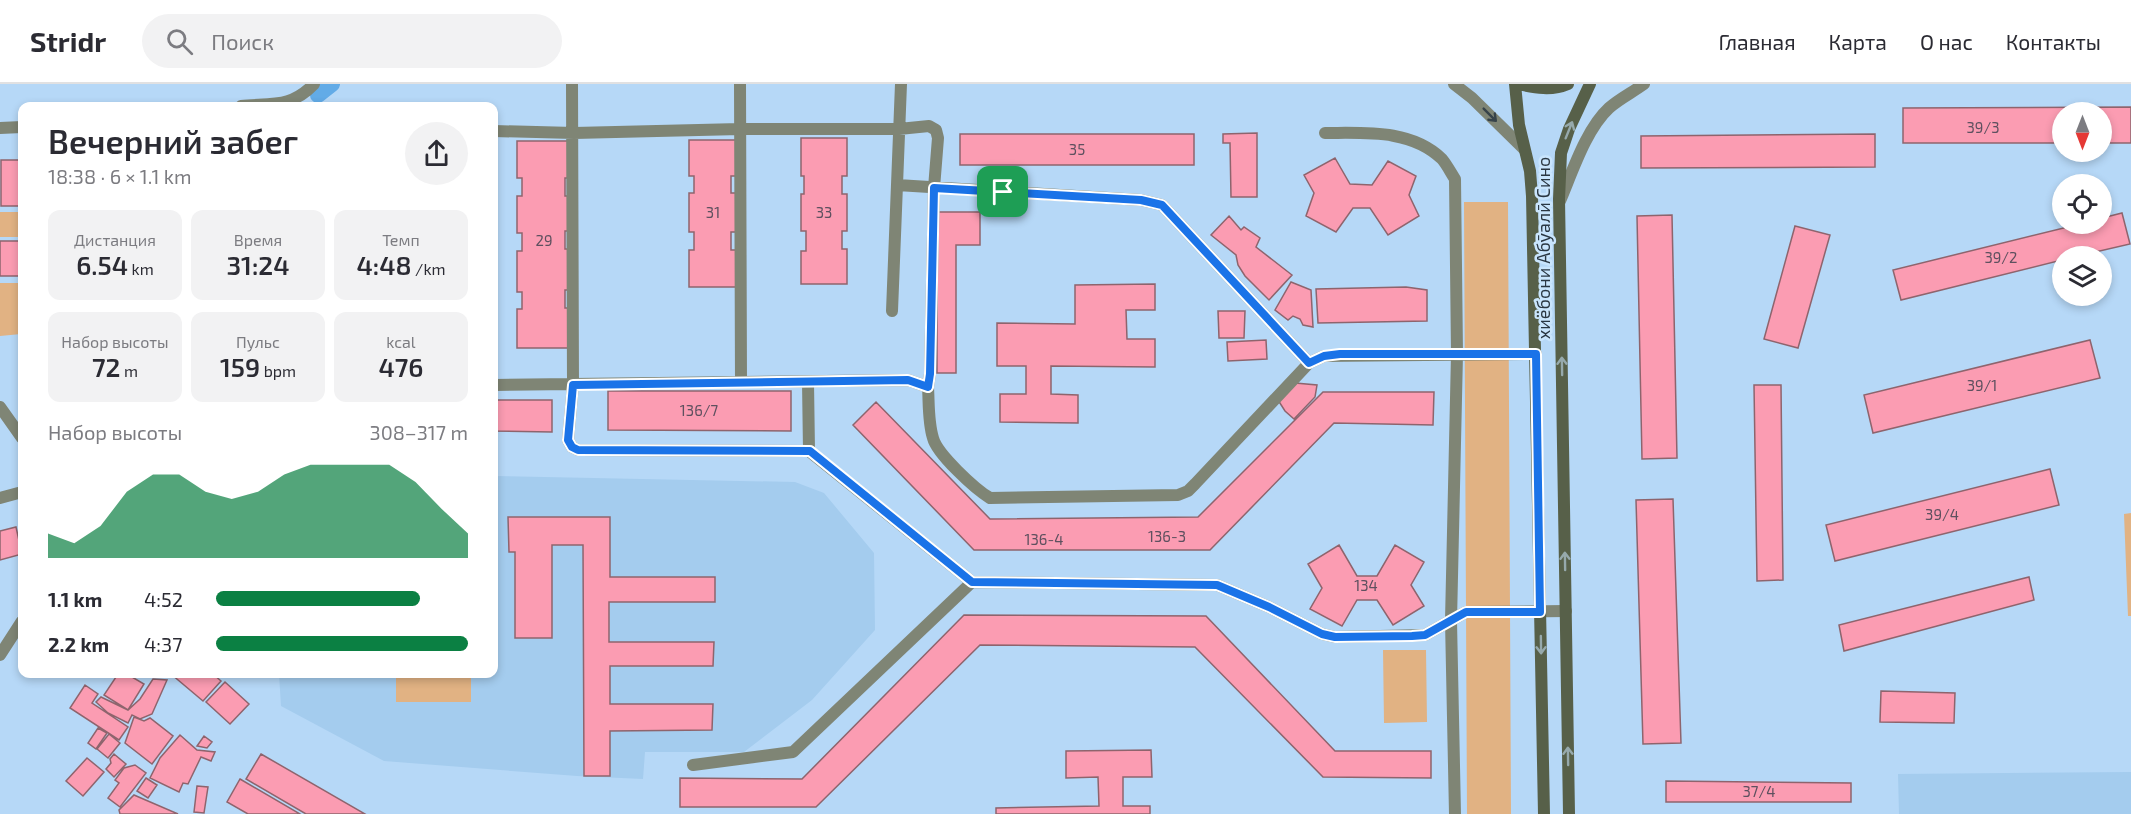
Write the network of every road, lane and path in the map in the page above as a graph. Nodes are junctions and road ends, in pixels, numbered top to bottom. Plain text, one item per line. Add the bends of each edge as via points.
1 (314, 84) edge
2 (572, 84) edge
3 (740, 84) edge
4 (902, 84) edge
5 (1454, 84) edge
6 (1517, 84) edge
7 (1568, 84) edge
8 (1590, 84) edge
9 (1644, 84) edge
10 (282, 102) edge
11 (18, 127) edge
12 (0, 128) edge
13 (740, 129) junction
14 (900, 129) junction
15 (498, 131) edge
16 (574, 133) junction
17 (1325, 133) dead end
18 (1524, 149) junction
19 (897, 185) junction
20 (934, 188) junction
21 (1559, 202) junction
22 (892, 312) dead end
23 (1457, 354) junction
24 (1536, 354) junction
25 (1309, 363) junction
26 (741, 382) junction
27 (808, 382) junction
28 (498, 385) edge
29 (573, 385) junction
30 (928, 387) junction
31 (0, 407) edge
32 (18, 432) edge
33 (810, 451) junction
34 (18, 493) edge
35 (0, 498) edge
36 (972, 582) junction
37 (1566, 611) junction
38 (1540, 612) junction
39 (1451, 621) junction
40 (18, 627) edge
41 (0, 655) edge
42 (693, 765) dead end
43 (1455, 814) edge
44 (1544, 814) edge
45 (1569, 814) edge

1 - 10 street via 303,95
2 - 16 street
3 - 13 street
4 - 14 street
5 -> 18 street
6 - 7 main road, хиёбони Абӯалӣ Сино via 1537,88
6 - 18 main road, хиёбони Абӯалӣ Сино
21 -> 8 main road, хиёбони Абӯалӣ Сино via 1561,153
9 - 21 street via 1608,109 1598,122
11 - 12 street
13 - 14 street
13 - 16 street
13 - 26 street
14 - 19 street
14 - 20 street via 929,126 936,130
15 - 16 street
16 - 29 street
17 - 23 street via 1381,133 1419,143 1443,160 1455,179
18 - 24 main road, хиёбони Абӯалӣ Сино via 1532,196
19 - 20 street
19 - 22 street
20 - 25 street via 1141,200 1162,205
20 - 30 street
37 -> 21 main road, хиёбони Абӯалӣ Сино
23 - 24 street
23 - 25 street via 1340,354
23 - 39 street
24 - 38 main road, хиёбони Абӯалӣ Сино
25 - 30 street via 1195,484 1178,495 990,498 936,446
26 - 27 street
26 - 29 street
27 - 30 street via 908,380
27 - 33 street
28 - 29 street
29 - 33 street via 568,440 578,450
31 - 32 street
33 - 36 street
34 - 35 street
36 - 39 street via 1217,585 1335,637 1425,635
36 - 42 street via 793,752
37 - 38 street
45 -> 37 main road, хиёбони Абӯалӣ Сино
38 - 39 street via 1466,612
38 -> 44 main road, хиёбони Абӯалӣ Сино
39 - 43 street
40 - 41 street

